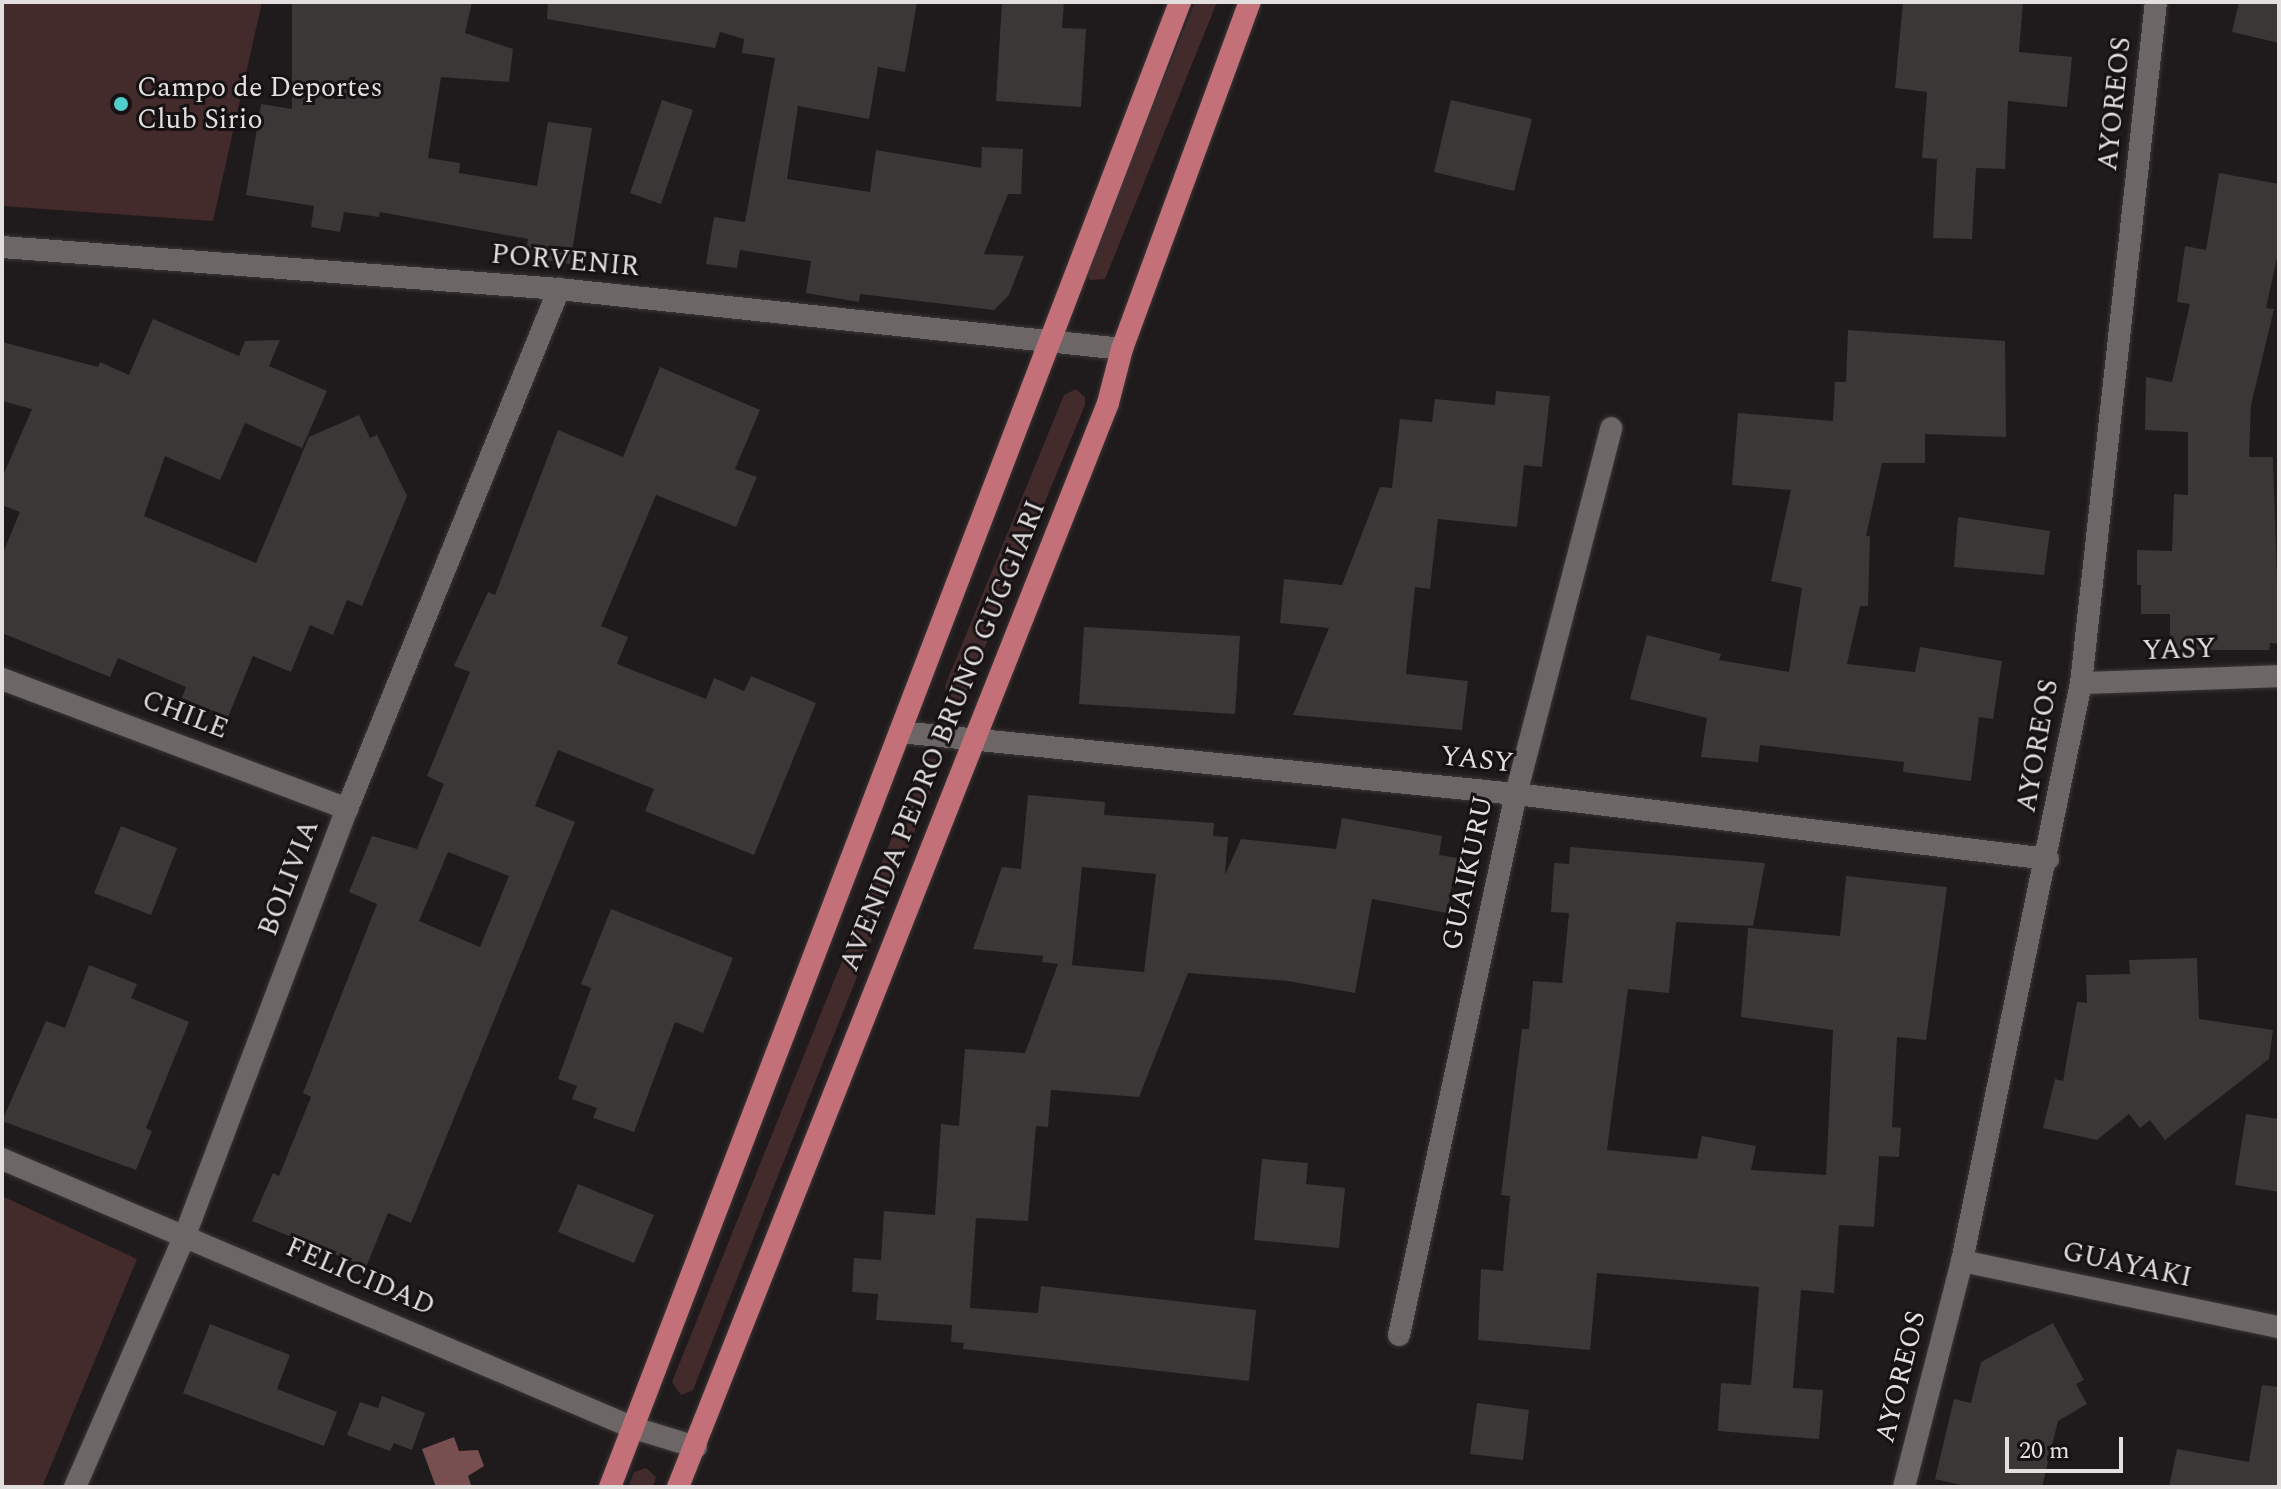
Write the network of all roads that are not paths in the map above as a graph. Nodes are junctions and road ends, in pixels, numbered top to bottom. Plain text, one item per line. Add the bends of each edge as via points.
1 (1180, 2) edge
2 (1250, 2) edge
3 (2156, 2) edge
4 (2, 247) edge
5 (559, 289) junction
6 (1051, 342) junction
7 (1122, 349) junction
8 (1611, 428) dead end
9 (2279, 676) edge
10 (2, 679) edge
11 (2081, 683) junction
12 (900, 732) junction
13 (973, 741) junction
14 (1516, 794) junction
15 (347, 809) junction
16 (2048, 859) junction
17 (2, 1159) edge
18 (185, 1235) junction
19 (1962, 1261) junction
20 (2279, 1327) edge
21 (1399, 1335) dead end
22 (634, 1428) junction
23 (696, 1447) junction
24 (75, 1487) edge
25 (610, 1487) edge
26 (678, 1487) edge
27 (1904, 1487) edge

1 - 6 main road, AVENIDA PEDRO BRUNO GUGGIARI
2 - 7 main road, AVENIDA PEDRO BRUNO GUGGIARI
3 - 11 street, AYOREOS
4 - 5 street, PORVENIR
5 - 6 street, PORVENIR
5 - 15 street, BOLIVIA
6 - 7 street, PORVENIR
6 - 12 main road, AVENIDA PEDRO BRUNO GUGGIARI
7 - 13 main road, AVENIDA PEDRO BRUNO GUGGIARI via 1108,403
8 - 14 street, GUAIKURU
9 - 11 street, YASY
10 - 15 street, CHILE
11 - 16 street, AYOREOS
12 - 13 street, YASY
12 - 22 main road, AVENIDA PEDRO BRUNO GUGGIARI
13 - 14 street, YASY
13 - 23 main road, AVENIDA PEDRO BRUNO GUGGIARI
14 - 16 street, YASY
14 - 21 street, GUAIKURU
15 - 18 street, BOLIVIA
16 - 19 street, AYOREOS
17 - 18 street, FELICIDAD
18 - 22 street, FELICIDAD
18 - 24 street, BOLIVIA
19 - 20 street, GUAYAKI
19 - 27 street, AYOREOS
22 - 23 street, FELICIDAD
22 - 25 main road, AVENIDA PEDRO BRUNO GUGGIARI
23 - 26 main road, AVENIDA PEDRO BRUNO GUGGIARI

